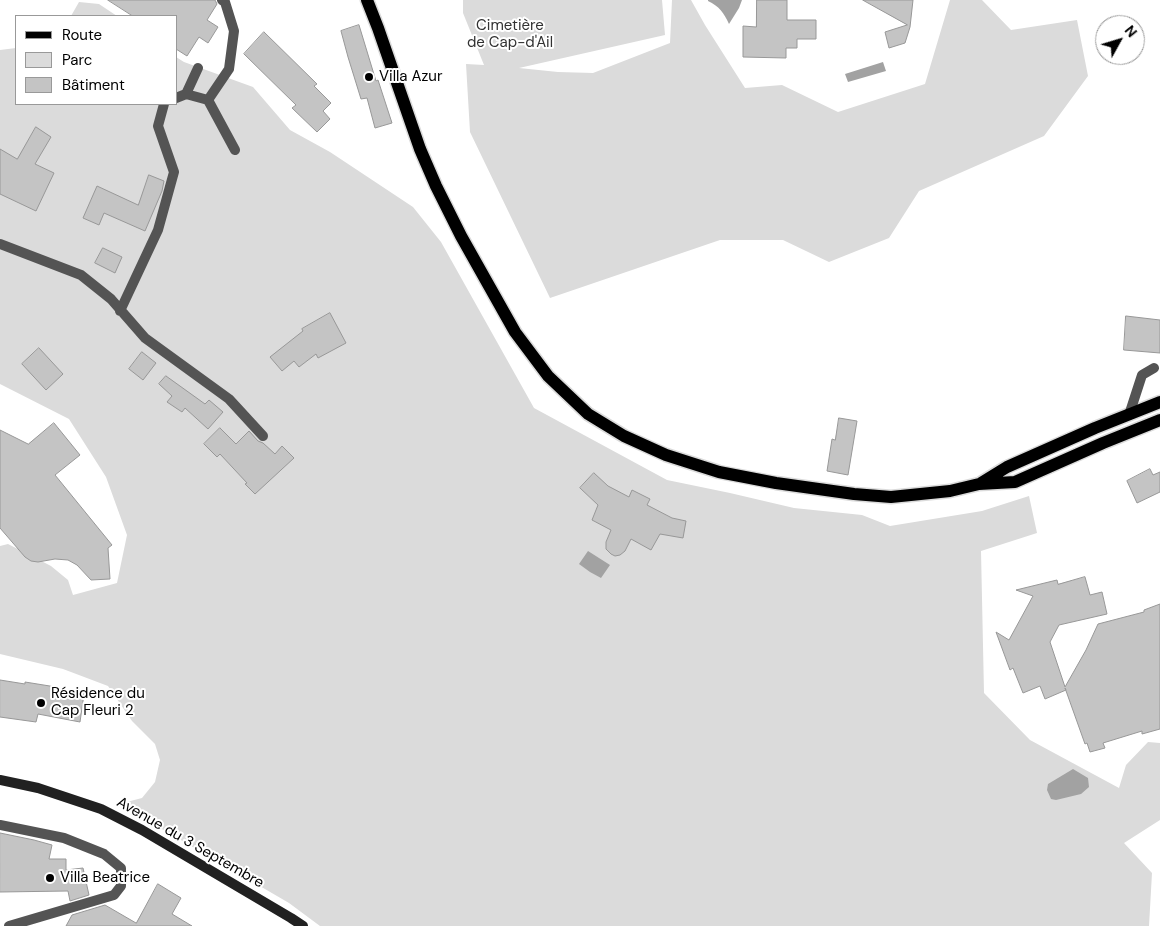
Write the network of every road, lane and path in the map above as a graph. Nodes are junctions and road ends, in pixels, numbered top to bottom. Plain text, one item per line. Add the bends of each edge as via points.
1 (222, 0) edge
2 (367, 0) edge
3 (198, 68) dead end
4 (186, 94) junction
5 (178, 97) edge
6 (208, 100) junction
7 (164, 105) edge
8 (235, 150) dead end
9 (0, 244) edge
10 (120, 311) junction
11 (1154, 368) dead end
12 (1160, 402) edge
13 (1129, 415) junction
14 (1160, 420) edge
15 (264, 436) dead end
16 (979, 484) junction
17 (0, 780) edge
18 (0, 824) edge
19 (10, 926) edge
20 (303, 926) edge

1 - 6 street via 234,31 229,69
2 - 16 main road via 420,149 462,236 515,332 548,376 588,414 624,436 666,455 719,472 776,483 892,497 950,491
3 - 4 street
4 - 5 street
4 - 6 street
6 - 8 street
7 - 10 street via 158,126 174,172 158,230
9 - 10 street via 81,275 111,299
10 - 15 street via 145,338 229,400
11 - 13 street via 1142,375
12 - 13 main road
13 - 16 main road via 1007,466
14 - 16 main road via 1015,482
17 - 20 main road, Avenue du 3 Septembre via 38,788 101,809
18 - 19 street via 64,838 104,854 120,868 122,886 114,895

